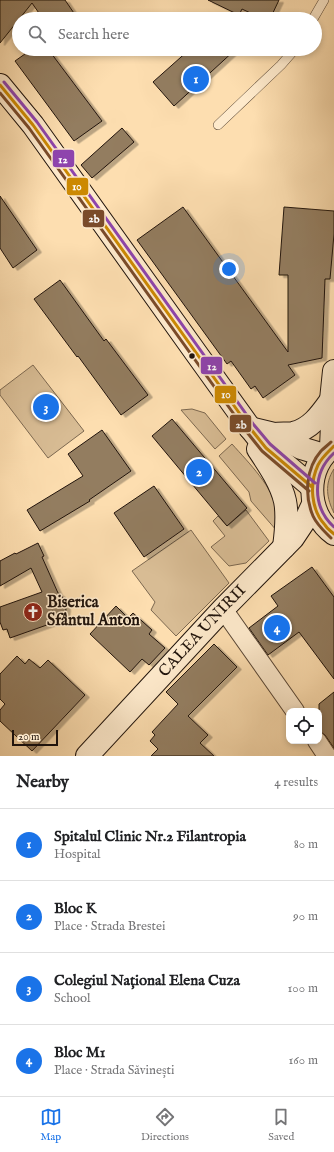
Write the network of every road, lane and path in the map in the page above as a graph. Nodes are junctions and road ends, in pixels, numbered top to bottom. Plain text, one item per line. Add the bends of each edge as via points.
1 (324, 0) edge
2 (317, 12) edge
3 (289, 56) edge
4 (0, 85) edge
5 (8, 105) edge
6 (218, 125) dead end
7 (334, 371) edge
8 (331, 400) junction
9 (250, 428) junction
10 (274, 434) junction
11 (330, 449) edge
12 (312, 495) junction
13 (334, 534) edge
14 (284, 547) junction
15 (223, 608) junction
16 (293, 708) edge
17 (319, 744) edge
18 (87, 756) edge
19 (327, 756) edge

1 - 2 lane
3 - 6 lane
4 - 5 main road
5 - 9 main road via 33,125
7 - 8 main road
8 - 10 main road via 309,426 292,433
8 - 11 main road
9 - 10 main road
9 - 12 main road
9 - 14 main road via 253,440 269,466 285,501 287,513
10 - 11 main road via 301,448
11 - 12 main road, CALEA UNIRII via 317,465 313,476
12 - 13 main road via 321,521
12 - 14 main road, CALEA UNIRII via 300,528
14 - 15 main road, CALEA UNIRII
15 - 16 street
15 - 18 main road, CALEA UNIRII
17 - 19 street

